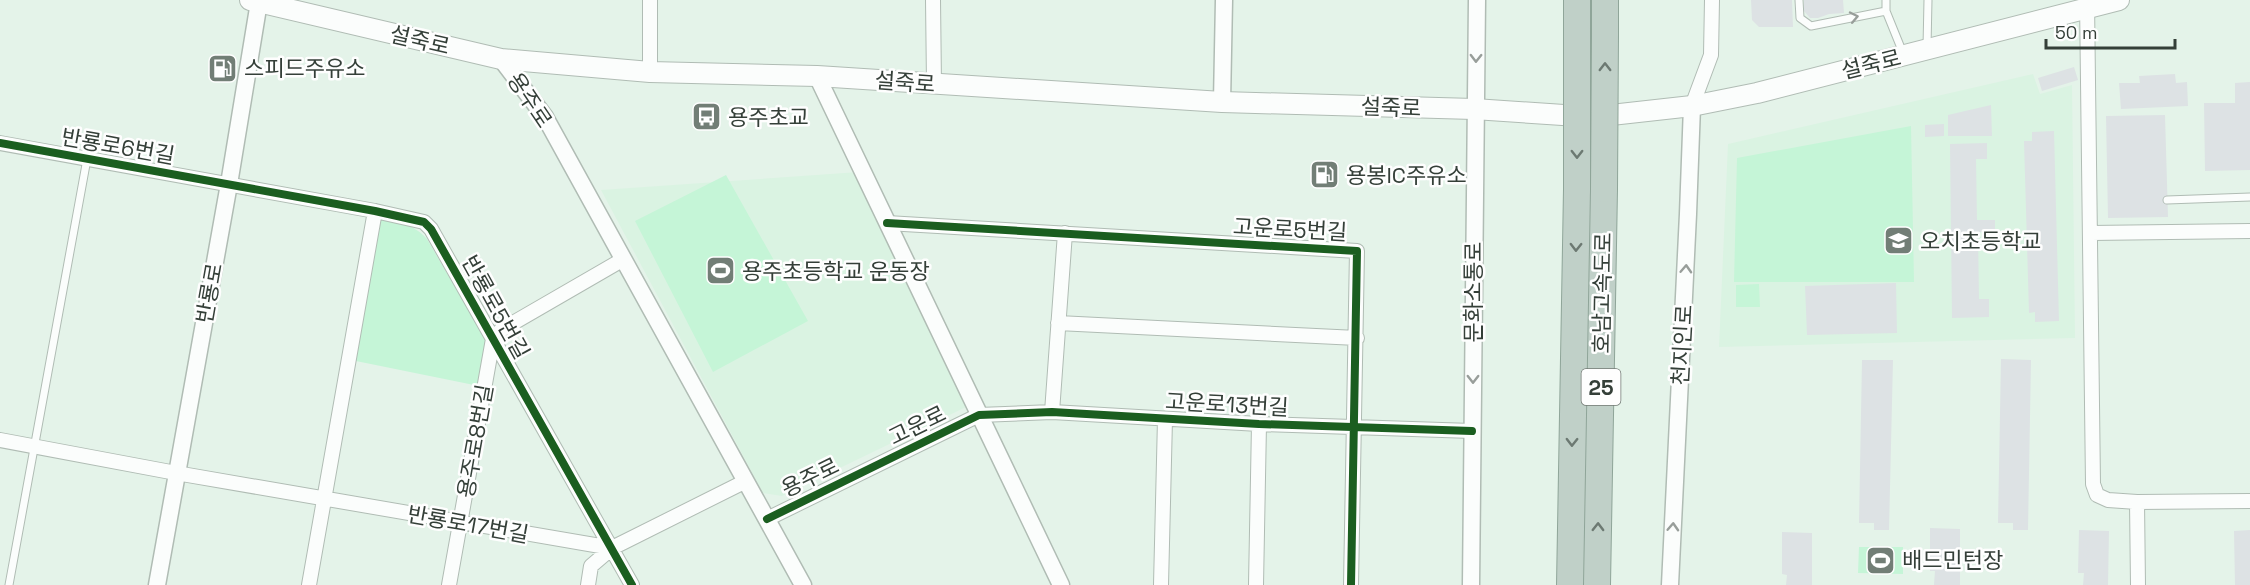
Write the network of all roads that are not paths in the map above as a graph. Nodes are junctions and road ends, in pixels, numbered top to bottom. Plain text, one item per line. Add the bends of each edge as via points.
1 (650, 0) edge
2 (933, 0) edge
3 (1224, 0) edge
4 (1477, 0) edge
5 (1577, 0) edge
6 (1605, 0) edge
7 (1712, 0) edge
8 (1799, 0) edge
9 (1886, 0) edge
10 (1928, 0) edge
11 (2119, 0) edge
12 (254, 1) edge
13 (2087, 4) edge
14 (298, 5) edge
15 (1886, 11) junction
16 (1927, 49) junction
17 (1904, 55) junction
18 (501, 59) junction
19 (650, 72) junction
20 (817, 76) junction
21 (934, 84) junction
22 (1222, 102) junction
23 (1692, 106) junction
24 (1474, 109) junction
25 (0, 143) edge
26 (87, 159) junction
27 (229, 184) junction
28 (2250, 197) edge
29 (2167, 200) dead end
30 (375, 211) junction
31 (887, 223) junction
32 (2250, 231) edge
33 (1065, 233) junction
34 (2091, 233) junction
35 (622, 260) junction
36 (1058, 323) junction
37 (1357, 338) junction
38 (493, 339) junction
39 (1052, 412) junction
40 (979, 415) junction
41 (1165, 419) junction
42 (1259, 424) junction
43 (1354, 427) junction
44 (1472, 431) junction
45 (0, 440) edge
46 (35, 447) junction
47 (870, 468) joint
48 (176, 473) junction
49 (744, 482) junction
50 (324, 499) junction
51 (2250, 501) edge
52 (2137, 502) junction
53 (766, 519) junction
54 (460, 522) junction
55 (612, 548) junction
56 (9, 585) edge
57 (157, 585) edge
58 (309, 585) edge
59 (449, 585) edge
60 (588, 585) edge
61 (632, 585) edge
62 (803, 585) edge
63 (1061, 585) edge
64 (1161, 585) edge
65 (1256, 585) edge
66 (1351, 585) edge
67 (1471, 585) edge
68 (1570, 585) edge
69 (1597, 585) edge
70 (1670, 585) edge
71 (2138, 585) edge

1 - 19 street
2 - 21 street
3 - 22 street
4 -> 24 street, 문화소통로
5 -> 68 highway, 호남고속도로 / 25, bridge
69 -> 6 highway, 호남고속도로 / 25, bridge
7 - 23 street via 1711,55
8 -> 15 lane via 1800,18 1811,26
9 - 15 lane
10 - 16 lane
11 - 13 main road, 설죽로
12 - 14 main road, 설죽로
12 - 27 street, 반룡로
13 - 16 main road, 설죽로
13 - 34 street
14 - 18 main road, 설죽로
15 - 17 lane
16 - 17 main road, 설죽로
17 - 23 main road, 설죽로
18 - 19 main road, 설죽로
18 - 35 street, 용주로 via 544,117
19 - 20 main road, 설죽로
20 - 21 main road, 설죽로
20 - 31 street, 고운로
21 - 22 main road, 설죽로
22 - 24 main road, 설죽로
23 - 24 main road, 설죽로 via 1593,117
70 -> 23 street, 천지인로
24 -> 44 street, 문화소통로
25 - 26 street, 반룡로6번길
26 - 27 street, 반룡로6번길
26 - 46 lane, 반룡로6번길
27 - 30 street, 반룡로5번길
27 - 48 street, 반룡로
28 - 29 lane
30 - 38 street, 반룡로5번길 via 424,222 431,229
30 - 50 street
31 - 33 street, 고운로5번길
31 - 40 street, 고운로
32 - 34 street
33 - 36 street
33 - 37 street, 고운로5번길 via 1357,251
34 - 52 street via 2093,484 2097,495 2108,500
35 - 38 street via 501,330
35 - 49 street, 용주로
36 - 37 street
36 - 39 street
37 - 43 street, 고운로5번길
38 - 54 street, 용주로8번길
38 - 55 street, 반룡로5번길
39 - 40 street, 고운로13번길
39 - 41 street, 고운로13번길
40 - 47 street, 고운로
40 - 63 street, 고운로
41 - 42 street, 고운로13번길
41 - 64 street
42 - 43 street, 고운로13번길
42 - 65 street, 고운로13번길
43 - 44 street, 고운로13번길
43 - 66 street, 고운로5번길
44 - 67 street, 문화소통로
45 - 46 street, 반룡로17번길
46 - 48 street, 반룡로17번길
46 - 56 lane, 반룡로6번길
47 - 53 street, 용주로
48 - 50 street, 반룡로17번길
48 - 57 street, 반룡로
49 - 53 street, 용주로
49 - 55 street
50 - 54 street, 반룡로17번길
50 - 58 street
51 - 52 street
52 - 71 street
53 - 62 street, 용주로
54 - 55 street, 반룡로17번길
54 - 59 street, 용주로8번길
55 - 60 street via 591,566
55 - 61 street, 반룡로5번길

